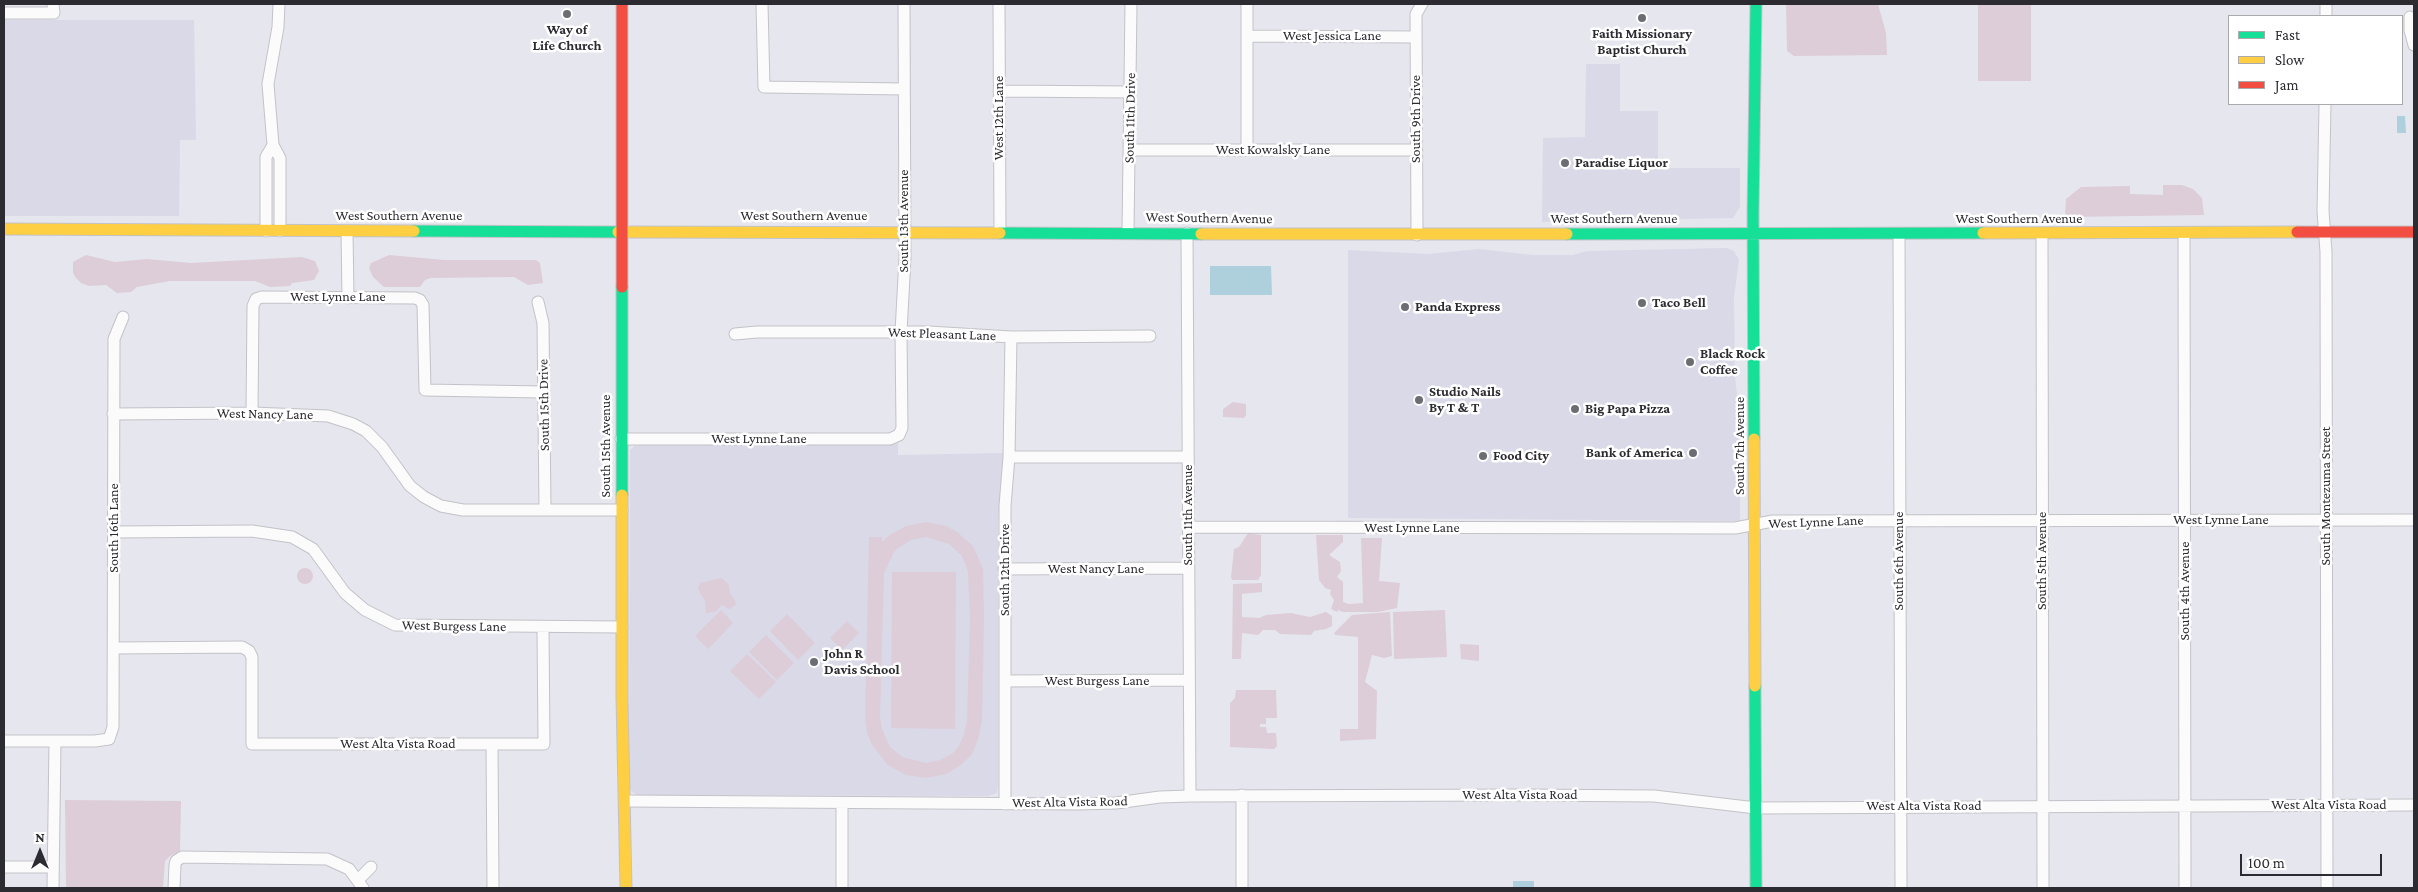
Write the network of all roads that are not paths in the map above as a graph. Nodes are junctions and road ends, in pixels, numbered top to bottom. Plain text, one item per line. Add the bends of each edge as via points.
1 (279, 4) edge
2 (622, 4) edge
3 (762, 4) edge
4 (904, 4) edge
5 (999, 4) edge
6 (1131, 4) edge
7 (1248, 4) edge
8 (1422, 4) edge
9 (1756, 4) edge
10 (53, 8) edge
11 (4, 13) edge
12 (2409, 16) edge
13 (1248, 36) junction
14 (1416, 36) junction
15 (2414, 45) edge
16 (904, 89) junction
17 (999, 91) junction
18 (1131, 92) junction
19 (2325, 105) edge
20 (273, 145) junction
21 (1130, 150) junction
22 (1248, 150) junction
23 (1416, 150) junction
24 (266, 180) junction
25 (280, 180) junction
26 (4, 229) edge
27 (266, 231) junction
28 (280, 231) junction
29 (347, 231) junction
30 (621, 231) junction
31 (905, 232) junction
32 (1000, 232) junction
33 (1128, 232) junction
34 (2414, 232) edge
35 (1187, 233) junction
36 (2184, 233) junction
37 (2325, 233) junction
38 (1754, 234) junction
39 (1899, 234) junction
40 (2042, 234) junction
41 (1417, 235) junction
42 (348, 298) junction
43 (538, 302) dead end
44 (123, 317) dead end
45 (901, 332) junction
46 (735, 334) dead end
47 (1011, 336) junction
48 (1150, 336) dead end
49 (543, 392) junction
50 (252, 413) junction
51 (113, 414) junction
52 (897, 437) joint
53 (621, 439) junction
54 (1009, 456) junction
55 (1187, 456) junction
56 (546, 509) junction
57 (622, 510) junction
58 (2042, 520) junction
59 (2184, 520) junction
60 (2414, 520) edge
61 (1899, 521) junction
62 (2326, 521) junction
63 (1755, 526) junction
64 (1188, 527) junction
65 (114, 532) junction
66 (1188, 568) junction
67 (1004, 569) junction
68 (622, 627) junction
69 (542, 628) junction
70 (115, 648) junction
71 (1188, 680) junction
72 (1005, 682) junction
73 (4, 741) edge
74 (55, 741) junction
75 (492, 744) junction
76 (1242, 795) junction
77 (1190, 796) junction
78 (626, 801) junction
79 (842, 802) junction
80 (1005, 804) junction
81 (2327, 805) junction
82 (2414, 805) edge
83 (1901, 806) junction
84 (2185, 806) junction
85 (2043, 807) junction
86 (1756, 808) junction
87 (4, 867) edge
88 (53, 867) junction
89 (371, 867) dead end
90 (360, 884) edge
91 (53, 888) edge
92 (174, 888) edge
93 (493, 888) edge
94 (626, 888) edge
95 (842, 888) edge
96 (1242, 888) edge
97 (1756, 888) edge
98 (1901, 888) edge
99 (2043, 888) edge
100 (2185, 888) edge
101 (2327, 888) edge

1 - 20 street via 268,84
2 - 30 main road, South 15th Avenue
3 - 16 street via 764,87
4 - 16 street, South 13th Avenue
5 - 17 street, West 12th Lane
6 - 18 street, South 11th Drive
7 - 13 street
8 - 14 street, South 9th Drive via 1416,14
9 - 38 main road, South 7th Avenue
10 - 11 street
12 - 15 street
13 - 14 street, West Jessica Lane
13 - 22 street
14 - 23 street, South 9th Drive
16 - 31 street, South 13th Avenue
17 - 18 street
17 - 32 street, West 12th Lane
18 - 21 street, South 11th Drive
19 - 37 street, South Montezuma Street
20 - 24 street via 266,157
20 - 25 street via 280,158
21 - 22 street, West Kowalsky Lane
21 - 33 street, South 11th Drive
22 - 23 street, West Kowalsky Lane
23 - 41 street, South 9th Drive
24 - 25 street
24 - 27 street
25 - 28 street
26 - 27 main road, West Southern Avenue
27 - 28 main road, West Southern Avenue
28 - 29 main road, West Southern Avenue
29 - 30 main road, West Southern Avenue
29 - 42 street
30 - 31 main road, West Southern Avenue
30 - 53 main road, South 15th Avenue
31 - 32 main road, West Southern Avenue
31 - 45 street, South 13th Avenue
32 - 33 main road, West Southern Avenue
33 - 35 main road, West Southern Avenue
34 - 37 main road, West Southern Avenue
35 - 41 main road, West Southern Avenue
35 - 55 street, South 11th Avenue
36 - 37 main road, West Southern Avenue
36 - 40 main road, West Southern Avenue
36 - 59 street, South 4th Avenue
37 - 62 street, South Montezuma Street
38 - 39 main road, West Southern Avenue
38 - 41 main road, West Southern Avenue
38 - 63 main road, South 7th Avenue
39 - 40 main road, West Southern Avenue
39 - 61 street, South 6th Avenue
40 - 58 street, South 5th Avenue
42 - 49 street, West Lynne Lane via 420,300 423,305 425,390
42 - 50 street, West Lynne Lane via 256,299 253,306
43 - 49 street, South 15th Drive via 543,322
44 - 51 street, South 16th Lane via 114,339
45 - 46 street, West Pleasant Lane
45 - 47 street, West Pleasant Lane
45 - 52 street, South 13th Avenue via 902,428
47 - 48 street, West Pleasant Lane
47 - 54 street, South 12th Drive
49 - 56 street, South 15th Drive
50 - 51 street, West Nancy Lane
50 - 56 street, West Nancy Lane via 328,416 353,424 366,431 382,447 410,486 441,506 463,510
51 - 65 street, South 16th Lane
52 - 53 street, West Lynne Lane
53 - 57 main road, South 15th Avenue
54 - 55 street
54 - 67 street, South 12th Drive
55 - 64 street, South 11th Avenue
56 - 57 street, West Nancy Lane
57 - 68 main road, South 15th Avenue
58 - 59 street, West Lynne Lane
58 - 61 street, West Lynne Lane
58 - 85 street, South 5th Avenue
59 - 62 street, West Lynne Lane
59 - 84 street, South 4th Avenue
60 - 62 street, West Lynne Lane
61 - 63 street, West Lynne Lane via 1773,521
61 - 83 street, South 6th Avenue
62 - 81 street, South Montezuma Street
63 - 64 street, West Lynne Lane
63 - 86 main road, South 7th Avenue
64 - 66 street, South 11th Avenue
65 - 69 street, West Burgess Lane via 252,531 292,536 313,548 345,593 365,610 395,625
65 - 70 street, South 16th Lane
66 - 67 street, West Nancy Lane
66 - 71 street, South 11th Avenue
67 - 72 street, South 12th Drive
68 - 69 street, West Burgess Lane
68 - 78 main road, South 15th Avenue
69 - 75 street, West Alta Vista Road via 544,744
70 - 74 street, South 16th Lane via 113,727 109,739
70 - 75 street, West Alta Vista Road via 242,647 249,651 252,657 252,744
71 - 72 street, West Burgess Lane
71 - 77 street, South 11th Avenue
72 - 80 street, South 12th Drive
73 - 74 street
74 - 88 street
75 - 93 street
76 - 77 street, West Alta Vista Road
76 - 86 street, West Alta Vista Road via 1654,796
76 - 96 street
77 - 80 street, West Alta Vista Road via 1116,803
78 - 79 street, West Alta Vista Road
78 - 94 main road, South 15th Avenue
79 - 80 street, West Alta Vista Road
79 - 95 street
81 - 82 street, West Alta Vista Road
81 - 84 street, West Alta Vista Road
81 - 101 street, South Montezuma Street
83 - 85 street, West Alta Vista Road
83 - 86 street, West Alta Vista Road
83 - 98 street, South 6th Avenue
84 - 85 street, West Alta Vista Road
84 - 100 street, South 4th Avenue
85 - 99 street, South 5th Avenue
86 - 97 main road, South 7th Avenue
87 - 88 street
88 - 91 street
89 - 90 street
90 - 92 street via 349,869 327,859 182,857 176,861

